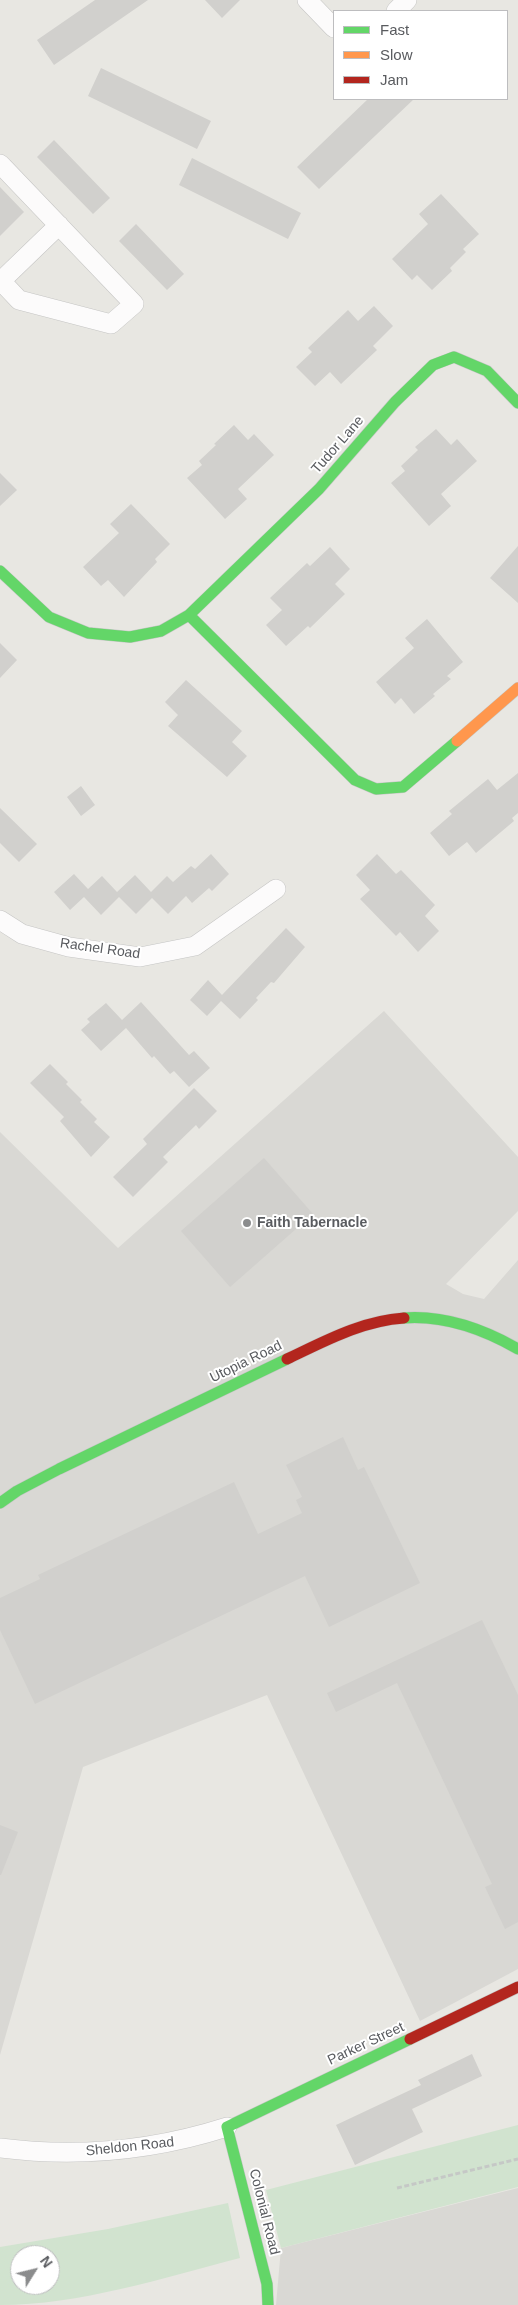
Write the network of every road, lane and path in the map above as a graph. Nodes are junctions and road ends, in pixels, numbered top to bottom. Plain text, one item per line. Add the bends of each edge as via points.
1 (307, 0) edge
2 (407, 0) edge
3 (397, 10) edge
4 (333, 27) edge
5 (1, 165) edge
6 (59, 225) junction
7 (518, 403) edge
8 (0, 571) edge
9 (189, 616) junction
10 (518, 688) edge
11 (276, 889) dead end
12 (0, 920) edge
13 (518, 1349) edge
14 (0, 1503) edge
15 (518, 1987) edge
16 (227, 2127) junction
17 (0, 2148) edge
18 (518, 2158) edge
19 (397, 2188) dead end
20 (268, 2305) edge

1 - 4 street
2 - 3 street
5 - 6 street
6 - 6 street via 134,304 111,324 19,300 1,281
7 - 9 street, Tudor Lane via 486,371 454,357 433,365 395,402 319,489
8 - 9 street, Tudor Lane via 49,617 88,634 130,637 161,632
9 - 10 street via 355,780 376,789 403,787
11 - 12 street, Rachel Road via 195,946 140,957 69,947 22,934
13 - 14 street, Utopia Road via 493,1333 454,1320 410,1317 375,1322 339,1334 76,1460
15 - 16 street, Parker Street
16 - 17 street, Sheldon Road via 181,2141 102,2153 29,2152
16 - 20 street, Colonial Road via 267,2284
18 - 19 path

